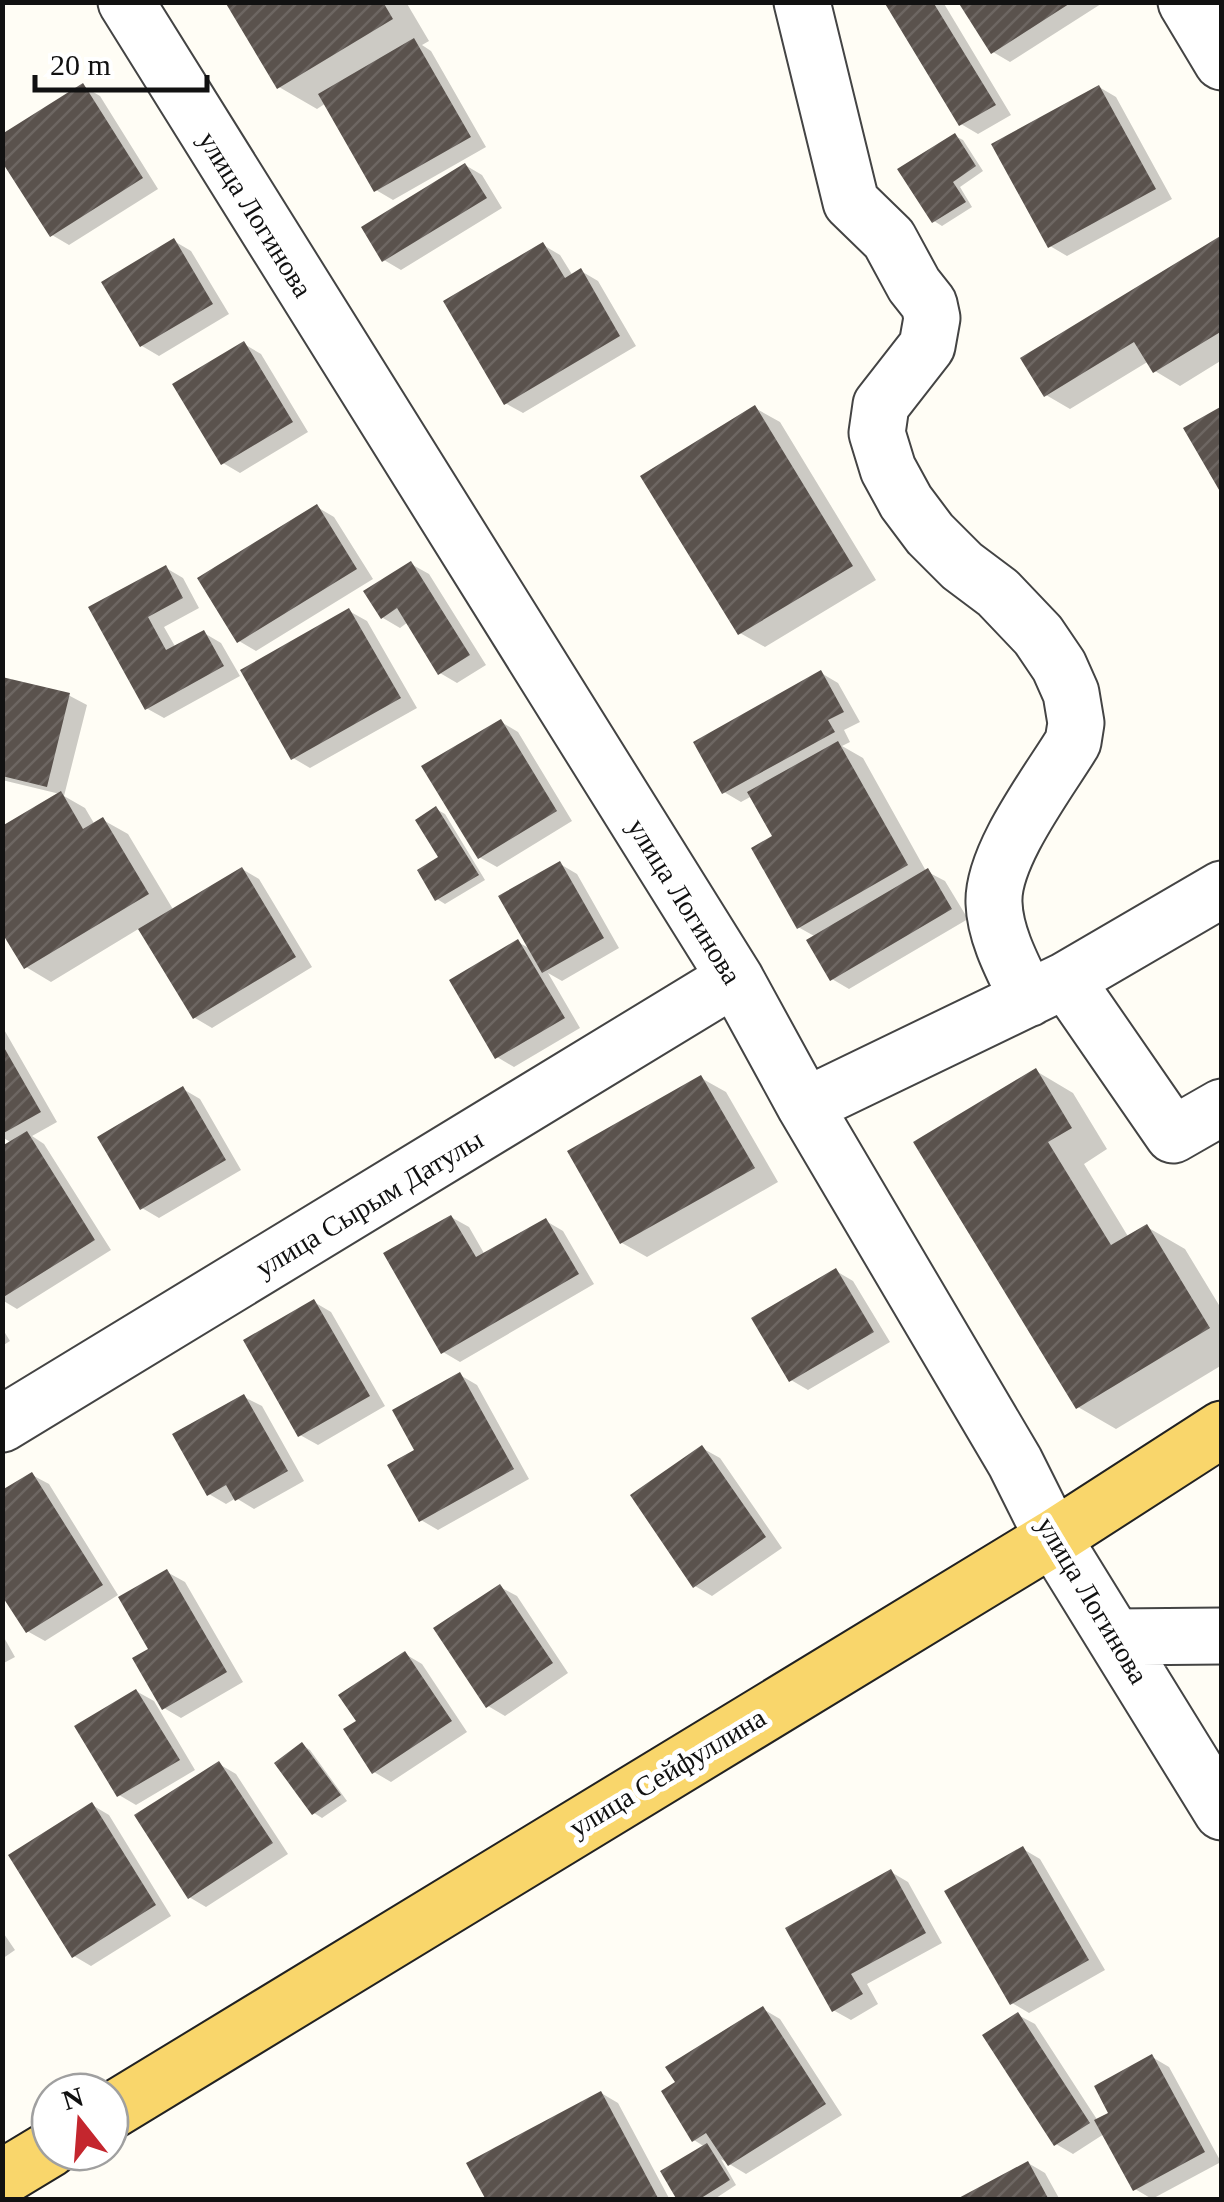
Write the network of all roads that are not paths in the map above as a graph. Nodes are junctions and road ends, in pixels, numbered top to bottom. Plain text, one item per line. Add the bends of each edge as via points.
1 (126, 2) edge
2 (802, 2) edge
3 (1186, 2) edge
4 (1222, 62) edge
5 (1222, 890) edge
6 (734, 978) junction
7 (1047, 990) junction
8 (805, 1106) junction
9 (1222, 1108) edge
10 (2, 1424) edge
11 (1222, 1429) edge
12 (1053, 1538) junction
13 (1114, 1636) junction
14 (1222, 1636) edge
15 (1222, 1812) edge
16 (130, 2100) edge
17 (30, 2161) edge
18 (2, 2178) edge

1 - 6 street, улица Логинова
2 - 7 street via 851,202 890,239 932,318 927,346 882,405 877,432 888,470 930,534 1038,635 1070,693 1072,742 1006,854 994,904 1007,956
3 - 4 street
5 - 7 street
6 - 8 street, улица Логинова
6 - 10 street, улица Сырым Датулы
7 - 8 street
7 - 9 street via 1174,1135
8 - 12 street, улица Логинова
11 - 12 main road, улица Сейфуллина
12 - 13 street, улица Логинова
12 - 16 main road, улица Сейфуллина
13 - 14 street
13 - 15 street, улица Логинова
17 - 18 main road

